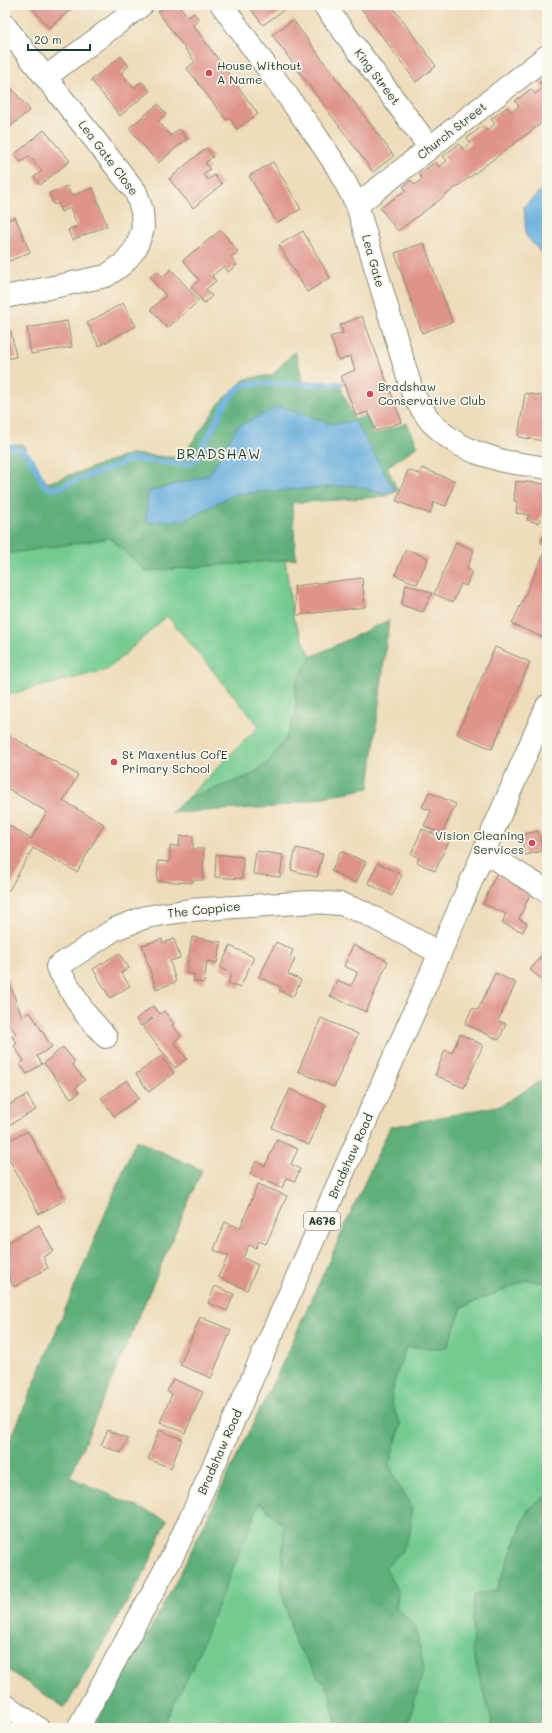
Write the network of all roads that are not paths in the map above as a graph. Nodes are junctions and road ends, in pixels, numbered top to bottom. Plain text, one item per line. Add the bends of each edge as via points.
1 (142, 5) edge
2 (222, 5) edge
3 (324, 5) edge
4 (5, 26) edge
5 (547, 56) edge
6 (46, 77) junction
7 (430, 148) junction
8 (357, 205) junction
9 (5, 296) edge
10 (547, 468) edge
11 (547, 706) edge
12 (484, 852) junction
13 (547, 891) edge
14 (440, 953) junction
15 (106, 1037) dead end
16 (5, 1705) edge
17 (38, 1728) edge
18 (78, 1728) edge

1 - 6 main road
2 - 8 main road, Lea Gate via 317,137 337,167
3 - 7 main road, King Street
4 - 6 main road, Lea Gate Close
5 - 7 main road, Church Street
6 - 9 main road, Lea Gate Close via 136,192 142,211 143,229 136,248 124,264 106,276
7 - 8 main road, Church Street
8 - 10 main road, Lea Gate via 414,394 431,422 458,444 475,452 503,461
11 - 12 main road, Bradshaw Road / A676
12 - 13 main road
12 - 14 main road, Bradshaw Road / A676
14 - 15 main road, The Coppice via 365,913 341,904 304,902 190,910 146,917 115,929 57,967 84,1012
14 - 18 main road, Bradshaw Road / A676 via 191,1518
16 - 17 main road

